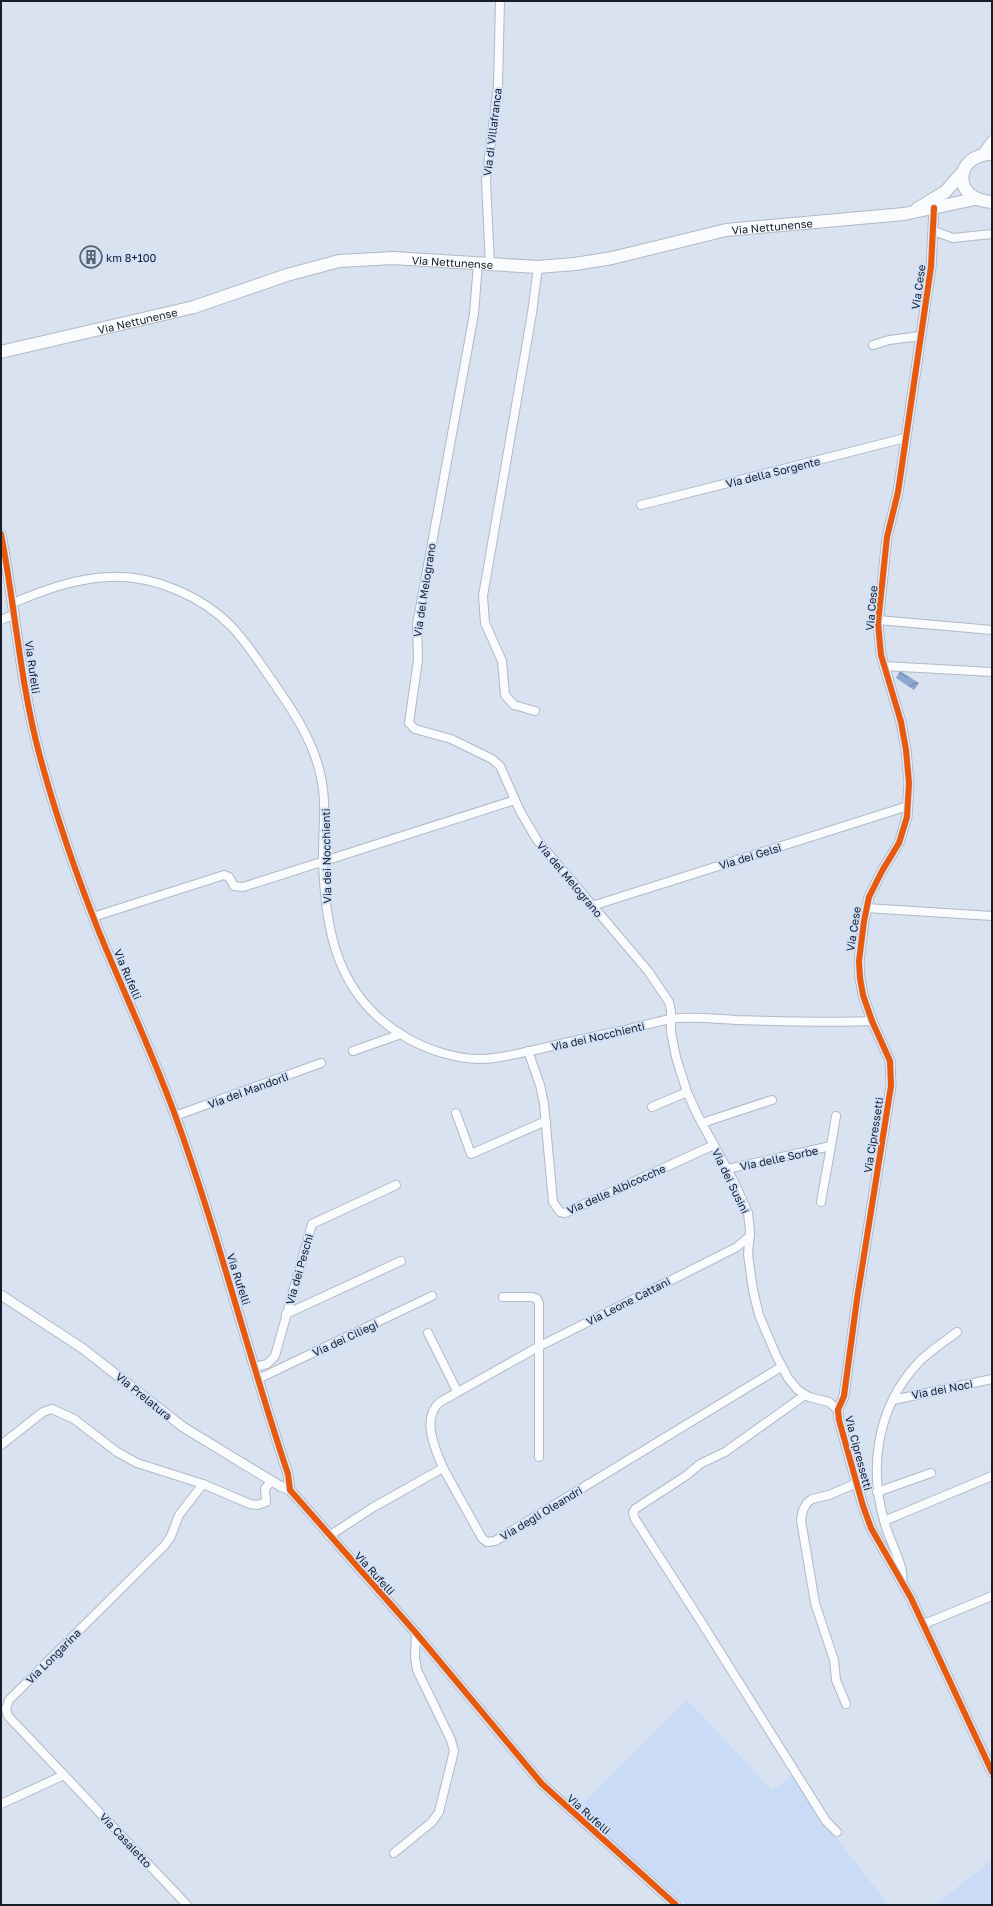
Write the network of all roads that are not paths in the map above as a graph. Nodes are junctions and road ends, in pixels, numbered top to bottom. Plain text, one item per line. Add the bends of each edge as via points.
1 (500, 1) edge
2 (992, 140) edge
3 (992, 154) edge
4 (980, 156) junction
5 (961, 174) junction
6 (975, 199) junction
7 (992, 202) edge
8 (934, 208) junction
9 (911, 213) junction
10 (934, 231) junction
11 (992, 234) edge
12 (484, 264) junction
13 (538, 267) junction
14 (921, 336) junction
15 (874, 345) dead end
16 (1, 352) edge
17 (905, 438) junction
18 (641, 505) dead end
19 (1, 534) edge
20 (13, 603) junction
21 (15, 614) junction
22 (1, 620) edge
23 (878, 620) junction
24 (992, 630) edge
25 (884, 666) junction
26 (992, 672) edge
27 (535, 711) dead end
28 (515, 800) junction
29 (908, 806) junction
30 (323, 862) junction
31 (592, 906) junction
32 (866, 908) junction
33 (992, 916) edge
34 (93, 917) junction
35 (671, 1019) junction
36 (872, 1022) junction
37 (401, 1034) junction
38 (353, 1051) dead end
39 (528, 1051) junction
40 (321, 1063) dead end
41 (688, 1092) junction
42 (772, 1100) dead end
43 (652, 1108) dead end
44 (456, 1113) dead end
45 (175, 1116) junction
46 (836, 1116) dead end
47 (546, 1121) junction
48 (702, 1123) junction
49 (714, 1145) junction
50 (831, 1146) junction
51 (727, 1169) junction
52 (396, 1185) dead end
53 (821, 1202) dead end
54 (750, 1236) junction
55 (748, 1252) junction
56 (719, 1255) junction
57 (400, 1261) dead end
58 (1, 1295) edge
59 (432, 1296) dead end
60 (503, 1297) dead end
61 (286, 1314) junction
62 (957, 1332) dead end
63 (428, 1333) dead end
64 (538, 1347) junction
65 (254, 1367) junction
66 (781, 1367) junction
67 (258, 1379) junction
68 (992, 1379) edge
69 (457, 1391) junction
70 (805, 1395) junction
71 (892, 1400) junction
72 (838, 1410) junction
73 (1, 1445) edge
74 (539, 1457) dead end
75 (443, 1468) junction
76 (931, 1473) dead end
77 (992, 1476) edge
78 (271, 1481) junction
79 (857, 1483) junction
80 (203, 1484) junction
81 (290, 1490) junction
82 (877, 1492) junction
83 (884, 1521) junction
84 (329, 1536) junction
85 (902, 1581) junction
86 (992, 1596) edge
87 (924, 1624) junction
88 (416, 1633) junction
89 (846, 1704) dead end
90 (992, 1772) edge
91 (64, 1775) junction
92 (1, 1804) edge
93 (837, 1832) dead end
94 (394, 1853) dead end
95 (187, 1905) edge
96 (676, 1905) edge

1 - 12 street, Via di Villafranca via 498,85 486,181
2 - 4 street
3 - 4 main road, Via Nettunense
4 - 5 main road, Via Nettunense via 969,162
5 - 6 main road via 966,191
5 - 9 main road, Via Nettunense via 945,192
6 - 7 main road, Via Nettunense
6 - 8 main road, Via Nettunense
8 - 9 main road, Via Nettunense
8 - 10 street, Via Cese
9 - 13 main road, Via Nettunense via 735,228 596,261
10 - 11 street via 953,238
10 - 14 street, Via Cese
12 - 13 main road, Via Nettunense
12 - 16 main road, Via Nettunense via 393,258 339,261 291,274 198,306
12 - 28 street, Via del Melograno via 416,625 418,660 408,721 415,729 447,737 496,762 504,772
13 - 27 street via 483,596 485,623 502,661 505,695 514,705
14 - 15 street via 889,340
14 - 17 street, Via Cese
17 - 18 street, Via della Sorgente
17 - 23 street, Via Cese via 898,492 887,537
19 - 20 street, Via Rufelli
20 - 21 street, Via Rufelli
20 - 30 street, Via dei Nocchienti via 62,585 88,579 116,577 176,590 221,617 240,636 260,663 293,712 312,749 324,796
21 - 22 street
21 - 34 street, Via Rufelli via 36,738 51,792
23 - 24 street
23 - 25 street, Via Cese via 879,644
25 - 26 street
25 - 29 street, Via Cese via 906,750 909,771
28 - 30 street
28 - 31 street, Via del Melograno via 537,840
29 - 31 street, Via dei Gelsi
29 - 32 street, Via Cese via 902,836 877,880
30 - 34 street via 240,887 234,886 227,875 222,875
30 - 37 street, Via dei Nocchienti via 329,926 340,966 364,1001 380,1018
31 - 35 street, Via del Melograno via 665,994 671,1008
32 - 33 street
32 - 36 street, Via Cese via 859,967
34 - 45 street, Via Rufelli
35 - 36 street, Via dei Nocchienti
35 - 39 street, Via dei Nocchienti
35 - 41 street, Via dei Susini via 676,1056
36 - 72 street, Via Cipressetti via 890,1061 891,1086 844,1396
37 - 38 street
37 - 39 street, Via dei Nocchienti via 428,1047 466,1058 488,1058
39 - 47 street, Via delle Albicocche via 540,1085
40 - 45 street, Via dei Mandorli
41 - 43 street
41 - 48 street, Via dei Susini
42 - 48 street
44 - 47 street via 471,1154
45 - 65 street, Via Rufelli via 230,1281
46 - 50 street, Via delle Sorbe
47 - 49 street, Via delle Albicocche via 553,1202 555,1208 562,1213
48 - 49 street, Via dei Susini
49 - 51 street, Via dei Susini
50 - 51 street, Via delle Sorbe
50 - 53 street, Via delle Sorbe
51 - 54 street, Via dei Susini via 748,1213
52 - 61 street, Via dei Peschi via 312,1224
54 - 55 street, Via dei Susini
54 - 56 street, Via Leone Cattani via 740,1245
55 - 56 street, Via Leone Cattani via 733,1251
55 - 66 street, Via dei Susini via 758,1309
56 - 64 street, Via Leone Cattani
57 - 61 street
58 - 78 street, Via Prelatura via 82,1348 186,1429
59 - 67 street, Via dei Ciliegi
60 - 64 street via 530,1296 538,1301
61 - 65 street, Via dei Peschi via 275,1356 267,1364
62 - 71 street, Via dei Noci via 920,1361
63 - 69 street
64 - 69 street, Via Leone Cattani
64 - 74 street
65 - 67 street, Via Rufelli
66 - 70 street, Via dei Susini via 795,1387
66 - 75 street, Via degli Oleandri via 492,1542 482,1538
67 - 81 street, Via Rufelli via 288,1474
68 - 71 street, Via dei Noci
69 - 75 street, Via Leone Cattani via 439,1403 432,1414 431,1435
70 - 72 street, Via dei Susini via 828,1402
70 - 93 street via 725,1452 700,1464 635,1509 633,1513 826,1821
71 - 82 street, Via dei Noci via 878,1443
72 - 79 street, Via Cipressetti
73 - 80 street via 43,1412 52,1409 74,1419 132,1461
75 - 84 street via 372,1508
76 - 82 street
77 - 83 street
78 - 80 street via 265,1491 266,1502 257,1505 241,1501
78 - 81 street, Via Prelatura
79 - 85 street, Via Cipressetti via 874,1535
79 - 89 street via 812,1499 802,1510 801,1520 815,1603 834,1660 836,1680
80 - 91 street, Via Longarina via 180,1515 165,1545 7,1703 8,1716
81 - 84 street, Via Rufelli
82 - 83 street, Via dei Noci
83 - 85 street, Via dei Noci via 902,1570
84 - 88 street, Via Rufelli
85 - 87 street, Via Cipressetti
86 - 87 street
87 - 90 street, Via Cipressetti
88 - 94 street via 416,1665 454,1751 443,1799 436,1816
88 - 96 street, Via Rufelli via 542,1784
91 - 92 street
91 - 95 street, Via Casaletto

